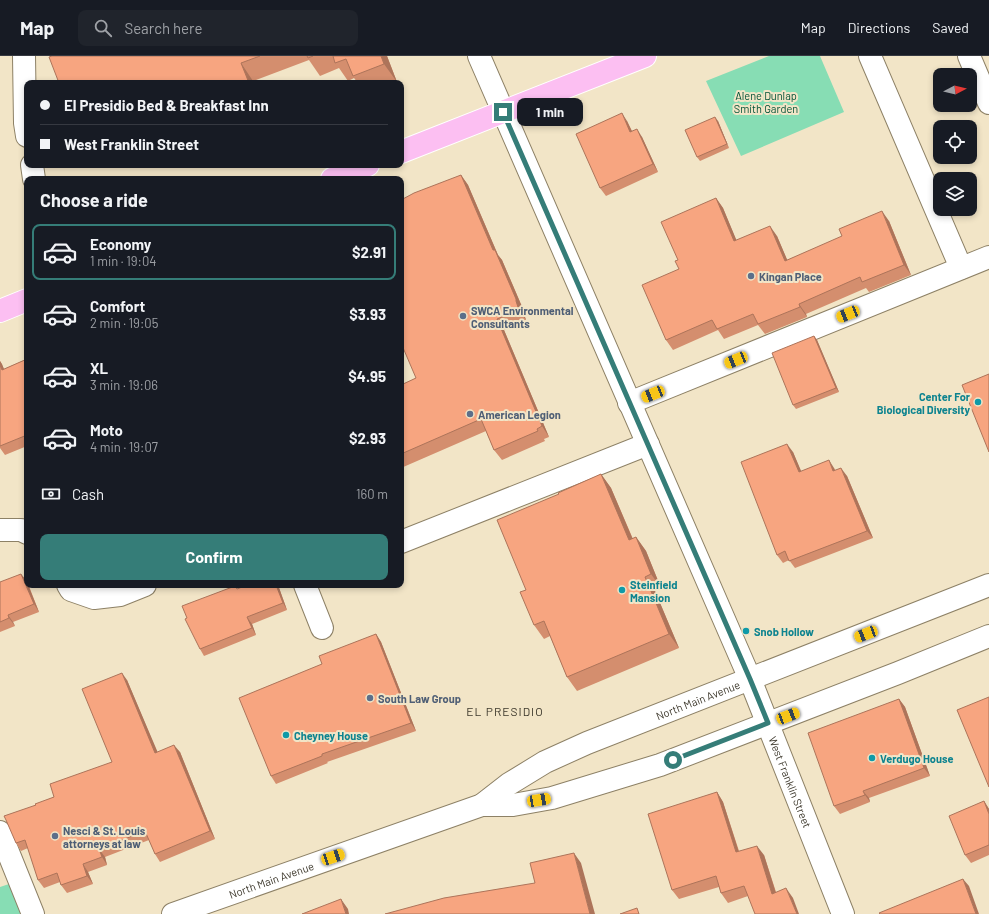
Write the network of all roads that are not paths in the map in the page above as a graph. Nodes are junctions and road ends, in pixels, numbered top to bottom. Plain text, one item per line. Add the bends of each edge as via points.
1 (24, 56) edge
2 (479, 56) edge
3 (645, 56) edge
4 (870, 56) edge
5 (970, 56) edge
6 (24, 80) edge
7 (989, 103) edge
8 (503, 112) junction
9 (404, 151) edge
10 (360, 168) edge
11 (340, 176) edge
12 (989, 257) edge
13 (962, 268) junction
14 (24, 301) edge
15 (0, 311) edge
16 (629, 403) junction
17 (648, 444) junction
18 (0, 530) edge
19 (24, 532) edge
20 (404, 541) edge
21 (989, 585) edge
22 (70, 588) edge
23 (138, 588) edge
24 (306, 588) edge
25 (322, 628) dead end
26 (989, 636) edge
27 (750, 679) junction
28 (768, 723) junction
29 (482, 805) junction
30 (0, 832) edge
31 (33, 914) edge
32 (173, 914) edge
33 (843, 914) edge

1 - 6 street
2 - 8 street, West Franklin Street
3 - 8 main road
4 - 13 street
5 - 7 street
8 - 9 main road
8 - 16 street, West Franklin Street
10 - 11 main road
12 - 13 street
13 - 16 street
14 - 15 main road
16 - 17 street, West Franklin Street
17 - 20 street
17 - 27 street, West Franklin Street
18 - 19 street
21 - 27 street, North Main Avenue
22 - 23 street via 94,598 120,595
24 - 25 street
26 - 28 street, North Main Avenue
27 - 28 street, West Franklin Street
27 - 29 street, North Main Avenue via 552,759 509,784
28 - 29 street, North Main Avenue via 660,765 552,798 513,805
28 - 33 street, West Franklin Street
29 - 32 street, North Main Avenue
30 - 31 street

